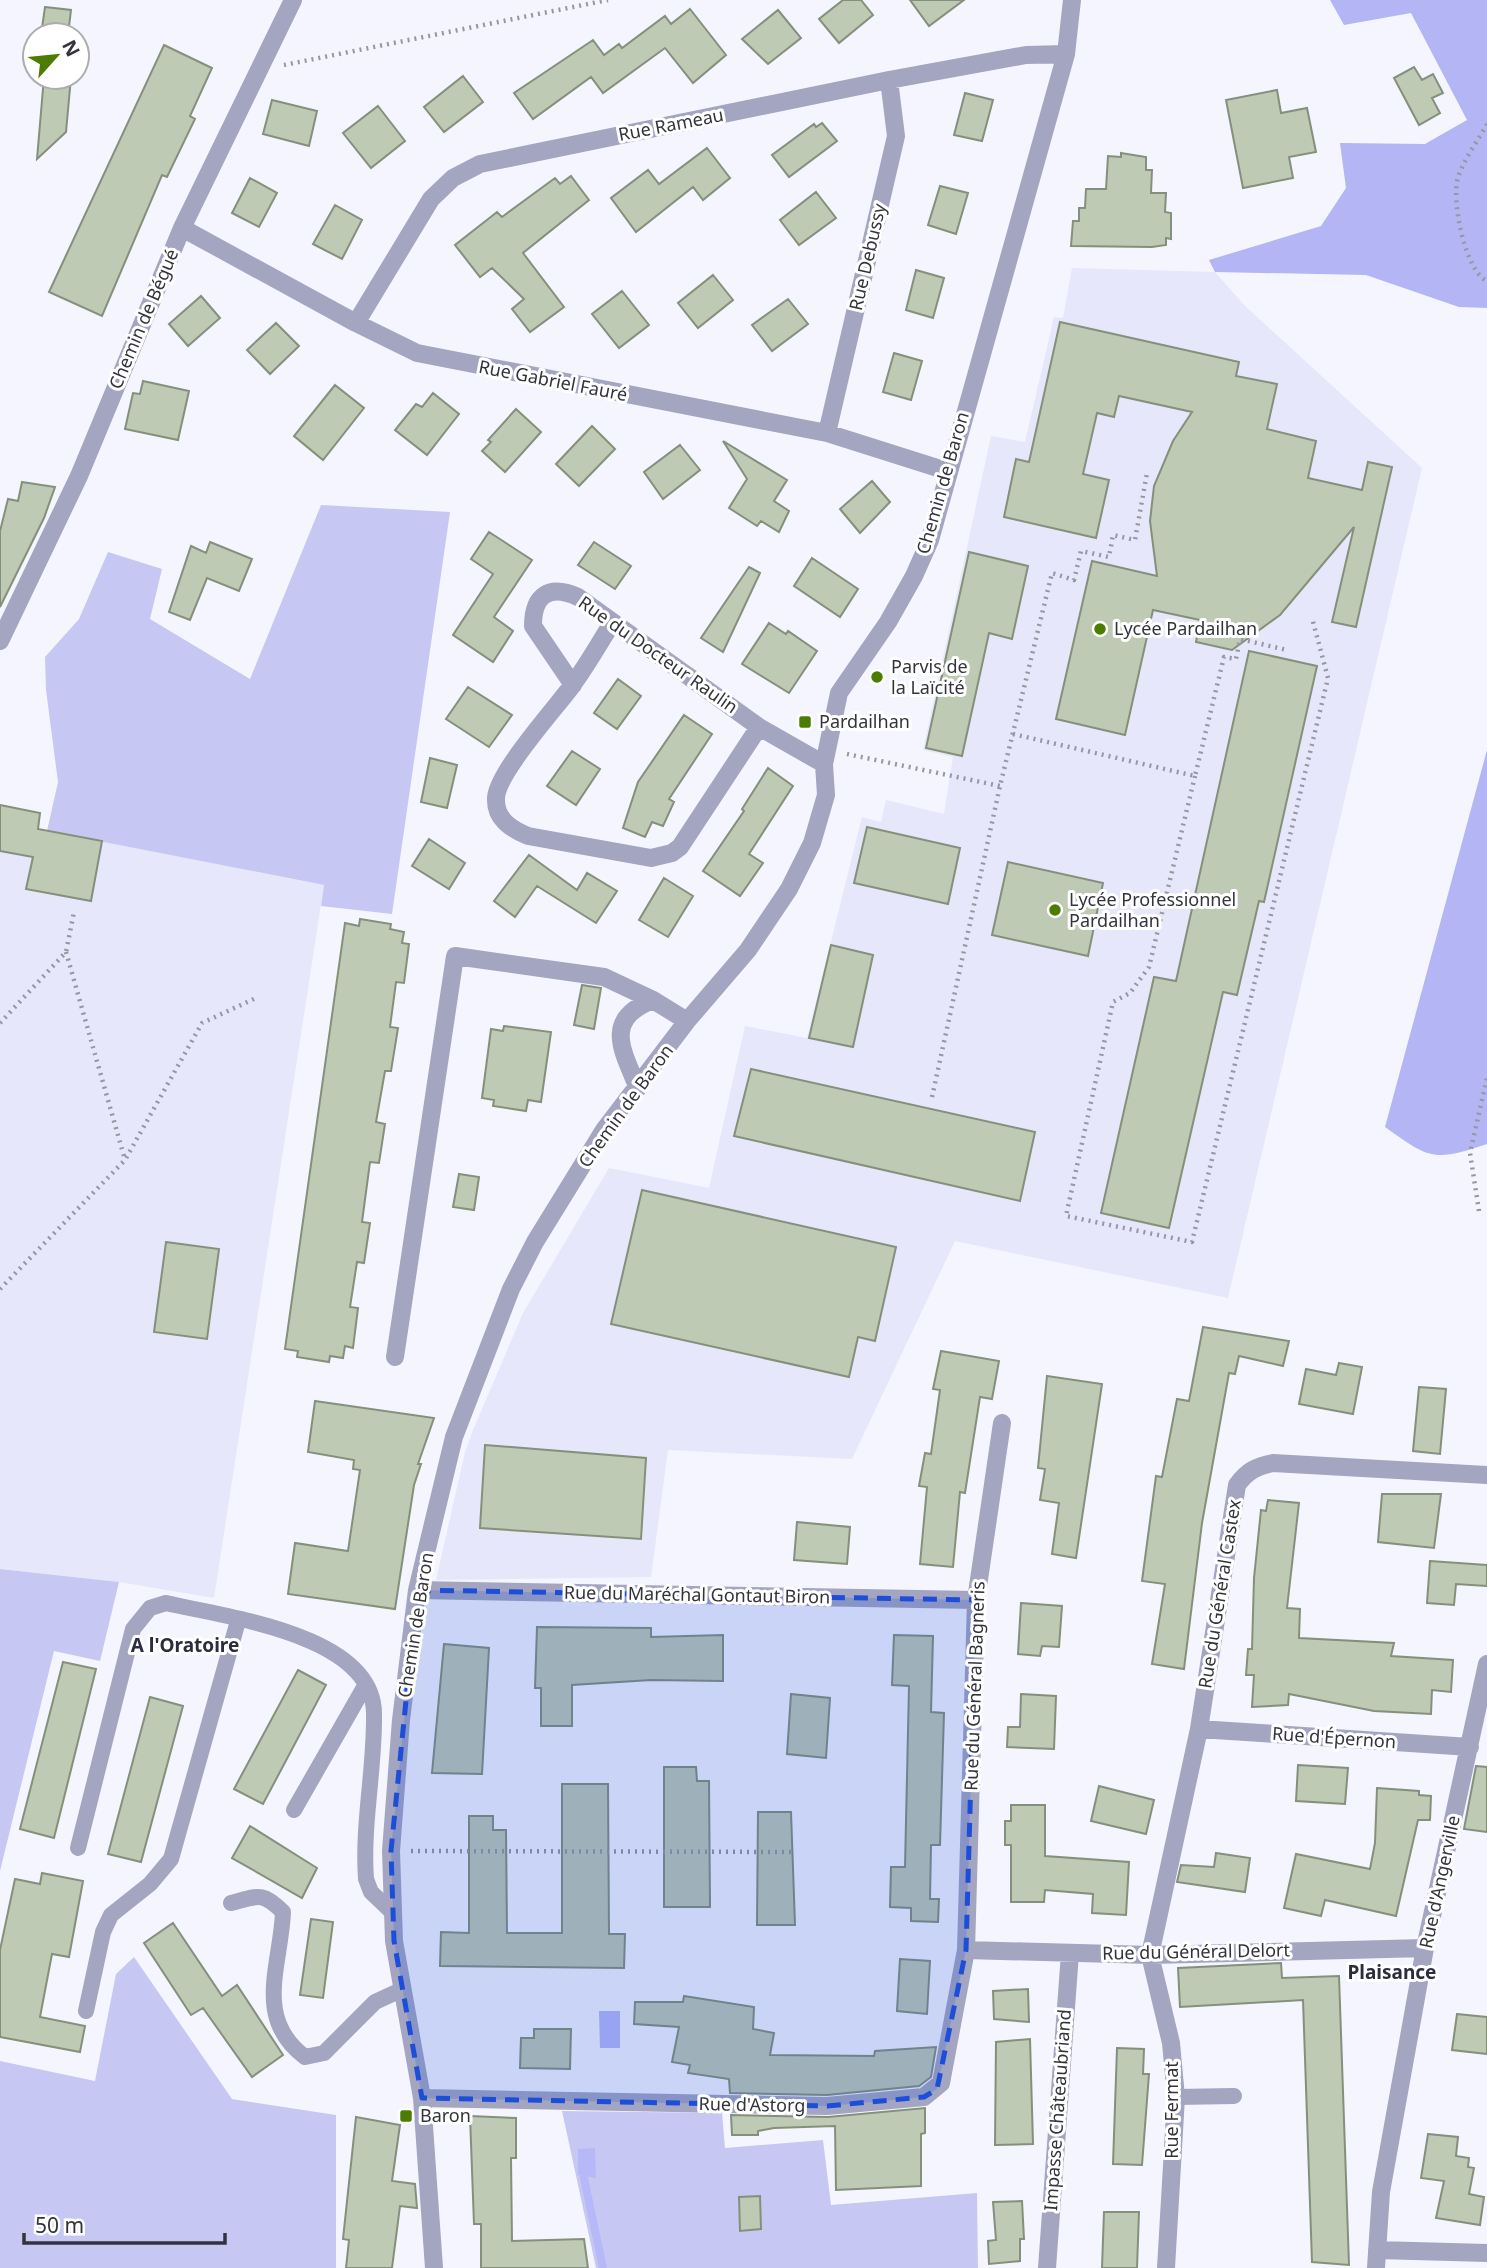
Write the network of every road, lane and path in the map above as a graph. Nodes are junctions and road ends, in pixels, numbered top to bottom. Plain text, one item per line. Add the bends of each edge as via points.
1 (293, 0) edge
2 (608, 0) edge
3 (1072, 0) edge
4 (1066, 54) junction
5 (259, 70) junction
6 (889, 80) junction
7 (1487, 124) edge
8 (182, 228) junction
9 (1487, 281) edge
10 (356, 323) junction
11 (827, 433) junction
12 (947, 471) junction
13 (1147, 473) dead end
14 (1312, 618) dead end
15 (612, 623) junction
16 (0, 641) edge
17 (1287, 650) dead end
18 (573, 685) junction
19 (759, 727) junction
20 (1013, 734) junction
21 (847, 754) dead end
22 (824, 764) junction
23 (1195, 776) junction
24 (1000, 786) junction
25 (74, 912) dead end
26 (66, 952) junction
27 (256, 998) dead end
28 (653, 1000) junction
29 (687, 1021) junction
30 (0, 1023) edge
31 (1487, 1078) edge
32 (638, 1088) junction
33 (932, 1097) dead end
34 (125, 1160) junction
35 (1479, 1211) dead end
36 (0, 1289) edge
37 (395, 1357) dead end
38 (1002, 1423) dead end
39 (1487, 1475) edge
40 (417, 1590) junction
41 (976, 1600) junction
42 (238, 1620) junction
43 (1487, 1664) edge
44 (366, 1684) junction
45 (1199, 1729) junction
46 (1469, 1747) junction
47 (294, 1810) dead end
48 (78, 1848) dead end
49 (391, 1851) junction
50 (795, 1852) dead end
51 (231, 1903) dead end
52 (393, 1913) junction
53 (1425, 1948) junction
54 (966, 1950) junction
55 (1070, 1953) junction
56 (1150, 1955) junction
57 (401, 1990) junction
58 (86, 2011) dead end
59 (1234, 2096) dead end
60 (1176, 2097) junction
61 (422, 2098) junction
62 (1487, 2253) edge
63 (1377, 2259) edge
64 (434, 2268) edge
65 (1047, 2268) edge
66 (1166, 2268) edge

1 - 5 street, Chemin de Bégué
2 - 5 path
3 - 4 street, Chemin de Baron
4 - 6 street, Rue Rameau via 1026,55
4 - 12 street, Chemin de Baron
5 - 8 street, Chemin de Bégué
6 - 10 street, Rue Rameau via 480,164 453,178 431,199
6 - 11 street, Rue Debussy via 896,136
7 - 9 path via 1458,178 1456,211 1467,250
8 - 10 street, Rue Gabriel Fauré
8 - 16 street, Chemin de Bégué via 79,476
10 - 11 street, Rue Gabriel Fauré via 417,353 464,364
11 - 12 street, Rue Gabriel Fauré
12 - 22 street, Chemin de Baron via 930,540 914,576 839,693
13 - 20 path via 1135,540 1113,535 1109,557 1081,551 1074,580 1052,573
14 - 23 path via 1328,678 1192,1242 1066,1216 1113,1002 1130,993 1149,967
15 - 18 street
15 - 18 street, Rue du Docteur Raulin via 563,590 542,596 536,604 533,626
15 - 19 street, Rue du Docteur Raulin
17 - 23 path via 1240,639 1236,659 1224,657
18 - 19 street via 497,789 495,802 501,818 528,836 651,858 672,853
19 - 22 street, Rue du Docteur Raulin
20 - 23 path
20 - 24 path
21 - 24 path
22 - 29 street, Chemin de Baron via 826,795 813,843 789,889 748,950
24 - 33 path
25 - 26 path
26 - 30 path
26 - 34 path
27 - 34 path via 202,1023
28 - 29 street
28 - 32 street via 635,1007 624,1019 620,1034
28 - 37 street via 604,978 455,956
29 - 32 street, Chemin de Baron
31 - 35 path via 1470,1153
32 - 40 street, Chemin de Baron via 604,1130 511,1289 454,1437
34 - 36 path
38 - 41 street, Rue du Général Bagneris
39 - 45 street, Rue du Général Castex via 1273,1463 1244,1475 1237,1485
40 - 41 street, Rue du Maréchal Gontaut Biron
40 - 49 street, Chemin de Baron
41 - 54 street, Rue du Général Bagneris
42 - 44 lane via 314,1640 352,1666
42 - 48 lane via 166,1603 141,1616 133,1629
42 - 58 lane via 171,1859 150,1884 111,1915
43 - 46 street, Rue d'Angerville
44 - 47 lane
44 - 52 lane via 374,1714 366,1879 371,1892
45 - 46 street, Rue d'Épernon
45 - 56 street, Rue du Général Castex
46 - 53 street, Rue d'Angerville
49 - 50 path
49 - 52 street, Chemin de Baron
51 - 57 lane via 259,1895 283,1912 271,1987 279,2026 292,2047 305,2057 324,2053 375,2001
52 - 57 street, Chemin de Baron
53 - 56 street, Rue du Général Delort
53 - 63 street, Rue d'Angerville via 1381,2192
54 - 55 street, Rue du Général Delort
54 - 61 street, Rue d'Astorg via 941,2083 924,2097 827,2106
55 - 56 street, Rue du Général Delort
55 - 65 street, Impasse Châteaubriand
56 - 60 street, Rue Fermat via 1171,2043
57 - 61 street, Chemin de Baron
59 - 60 lane
60 - 66 street, Rue Fermat
61 - 64 street, Chemin de Baron
62 - 63 street

